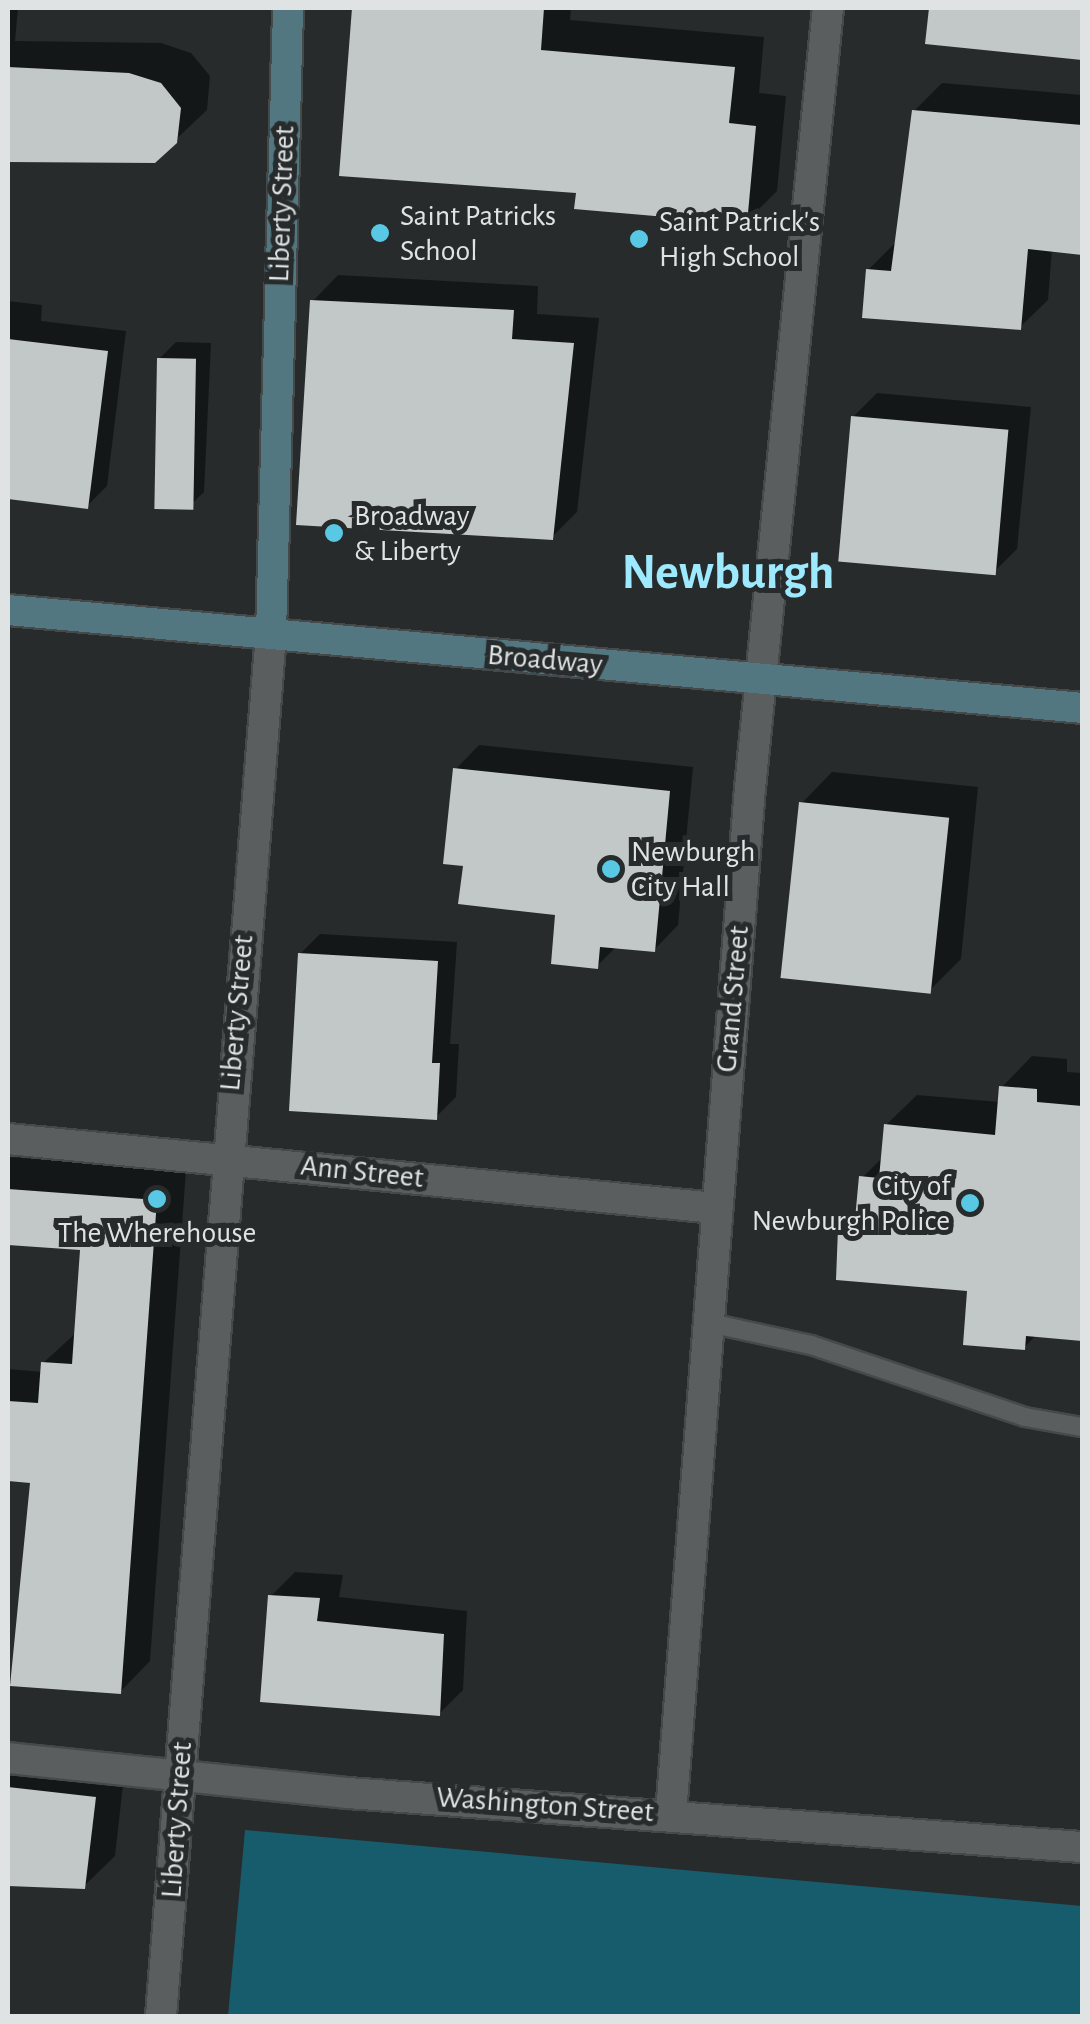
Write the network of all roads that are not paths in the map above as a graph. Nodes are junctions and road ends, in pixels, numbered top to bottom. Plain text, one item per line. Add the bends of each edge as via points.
1 (288, 8) edge
2 (828, 8) edge
3 (8, 610) edge
4 (271, 634) junction
5 (761, 680) junction
6 (1082, 708) edge
7 (8, 1139) edge
8 (225, 1158) junction
9 (716, 1208) junction
10 (710, 1323) junction
11 (1082, 1427) edge
12 (8, 1758) edge
13 (180, 1774) junction
14 (670, 1814) junction
15 (1082, 1847) edge
16 (162, 2016) edge

1 - 4 street, Liberty Street
2 - 5 street, Grand Street
3 - 4 street, Broadway
4 - 5 street, Broadway
4 - 8 street, Liberty Street
5 - 6 street, Broadway
5 - 9 street, Grand Street
7 - 8 street, Ann Street
8 - 9 street, Ann Street
8 - 13 street, Liberty Street
9 - 10 street, Grand Street
10 - 11 lane via 811,1345 1024,1418
10 - 14 street, Grand Street
12 - 13 street, Washington Street
13 - 14 street, Washington Street
13 - 16 street, Liberty Street
14 - 15 street, Washington Street

